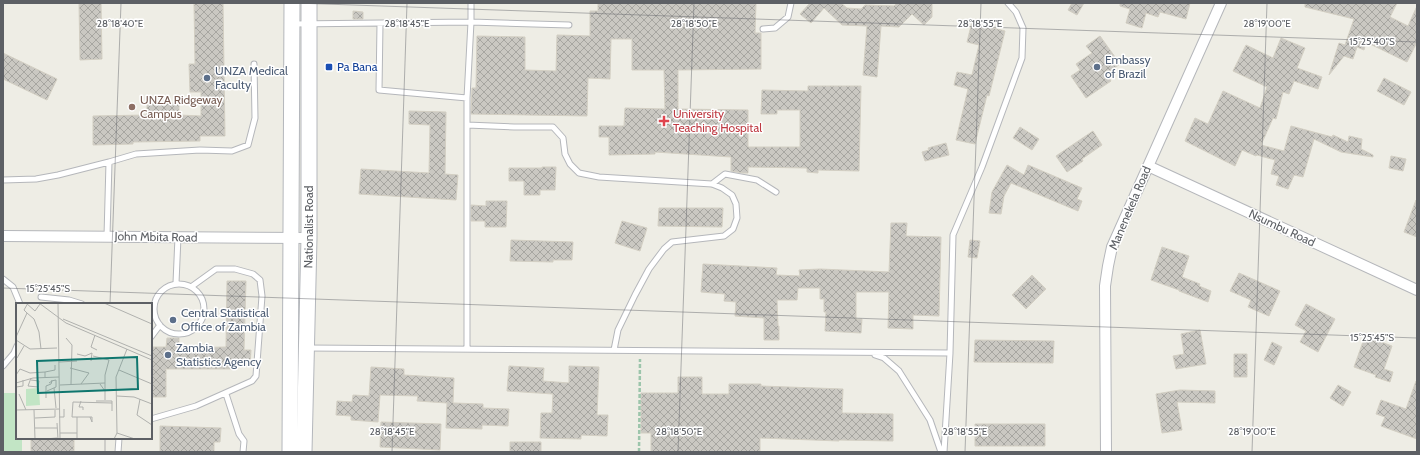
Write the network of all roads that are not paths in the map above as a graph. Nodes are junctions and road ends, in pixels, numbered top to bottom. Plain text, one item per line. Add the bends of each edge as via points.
1 (292, 3) edge
2 (309, 3) edge
3 (471, 3) edge
4 (790, 3) edge
5 (1008, 3) edge
6 (1221, 3) edge
7 (471, 22) junction
8 (292, 24) junction
9 (380, 24) junction
10 (310, 25) junction
11 (569, 25) dead end
12 (763, 29) dead end
13 (254, 64) dead end
14 (467, 98) junction
15 (467, 125) junction
16 (109, 162) junction
17 (1148, 166) junction
18 (3, 180) edge
19 (712, 184) junction
20 (776, 192) dead end
21 (3, 236) edge
22 (107, 236) junction
23 (178, 237) junction
24 (291, 238) junction
25 (309, 238) junction
26 (3, 279) edge
27 (176, 283) junction
28 (191, 286) junction
29 (1417, 290) edge
30 (41, 297) dead end
31 (20, 303) edge
32 (79, 303) edge
33 (160, 325) junction
34 (152, 336) edge
35 (16, 348) edge
36 (307, 348) junction
37 (467, 349) junction
38 (614, 350) junction
39 (871, 353) junction
40 (950, 353) junction
41 (3, 366) edge
42 (226, 394) junction
43 (152, 420) edge
44 (119, 439) edge
45 (118, 452) edge
46 (244, 452) edge
47 (290, 452) edge
48 (304, 452) edge
49 (941, 452) edge
50 (944, 452) edge
51 (1106, 452) edge

1 - 8 main road, Nationalist Road
2 - 10 main road, Nationalist Road
3 - 7 lane
4 - 12 lane via 788,17 775,28
5 - 40 lane via 1016,12 1023,28 1022,58 982,167 953,235
6 - 17 street, Manenekela Road
7 - 9 lane
7 - 11 lane
7 - 14 lane
8 - 10 lane
8 - 24 main road, Nationalist Road
9 - 10 lane
9 - 14 lane via 379,90
10 - 25 main road, Nationalist Road
13 - 16 lane via 255,118 248,145 232,151 136,154
14 - 15 lane
15 - 19 lane via 553,127 563,138 565,154 570,164 579,173 598,177
15 - 37 lane
16 - 18 lane via 36,179
16 - 22 lane
17 - 29 street, Nsumbu Road
17 - 51 street, Manenekela Road via 1112,246 1105,286
19 - 20 lane via 725,174 757,180
19 - 38 lane via 732,195 738,218 733,229 724,236 672,242 664,249 649,269 635,295 618,330
21 - 22 street, John Mbita Road
22 - 23 street, John Mbita Road
23 - 24 street, John Mbita Road
23 - 27 lane
24 - 25 street, John Mbita Road
24 - 47 main road, Nationalist Road
25 - 36 main road, Nationalist Road
26 - 31 lane via 13,287
27 - 28 lane
27 - 33 lane via 166,287 159,294 155,304 155,315
28 - 33 lane via 203,299 203,317 199,325 184,334 175,334
28 - 42 lane via 216,269 236,269 253,274 260,280 262,296 256,376 252,381
30 - 32 lane
33 - 34 lane
35 - 41 lane
36 - 37 lane
36 - 48 main road, Nationalist Road
37 - 38 lane
38 - 39 lane
39 - 40 lane
39 - 49 lane via 884,358 899,371 930,420
40 - 50 lane
42 - 43 lane
42 - 46 lane via 239,434 244,440
44 - 45 lane

